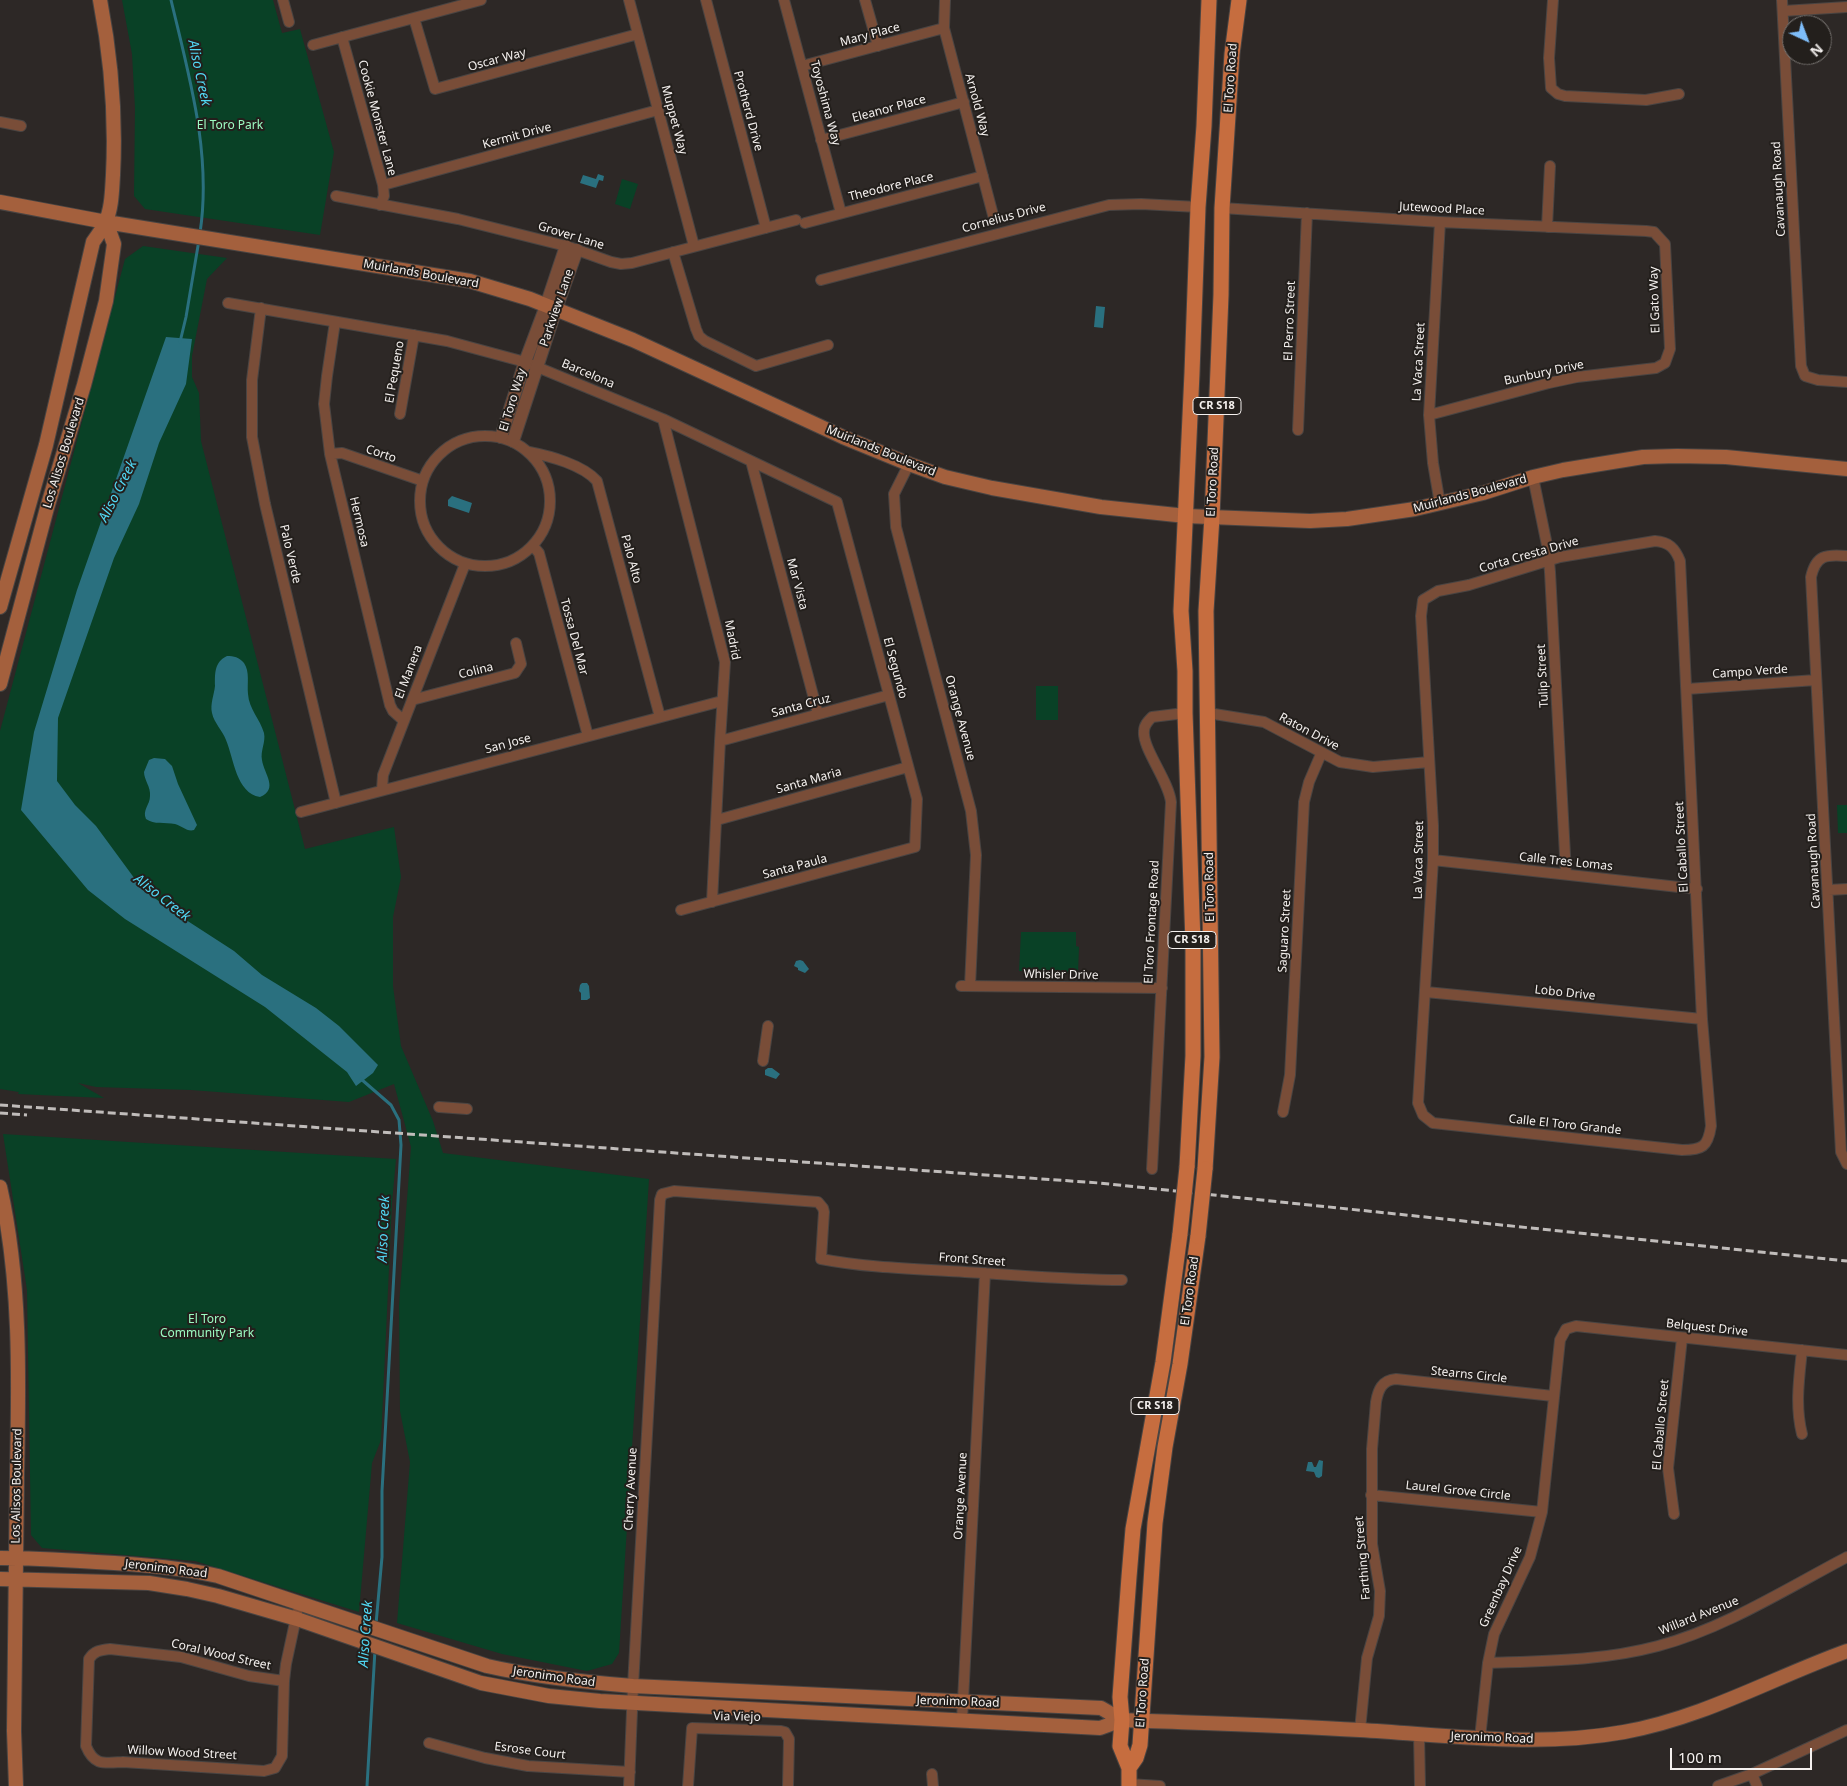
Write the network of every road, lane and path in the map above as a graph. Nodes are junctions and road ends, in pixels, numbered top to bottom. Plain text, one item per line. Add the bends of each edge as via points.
1 (100, 0) edge
2 (283, 0) edge
3 (481, 0) edge
4 (629, 0) edge
5 (706, 0) edge
6 (784, 0) edge
7 (866, 0) edge
8 (946, 0) edge
9 (1209, 0) edge
10 (1239, 0) edge
11 (1553, 0) edge
12 (1782, 0) edge
13 (1847, 7) edge
14 (1783, 11) junction
15 (414, 18) junction
16 (289, 22) dead end
17 (944, 28) junction
18 (638, 34) junction
19 (342, 37) junction
20 (313, 45) dead end
21 (878, 46) junction
22 (802, 66) junction
23 (1680, 94) dead end
24 (964, 102) junction
25 (658, 110) junction
26 (0, 122) edge
27 (21, 126) dead end
28 (821, 140) junction
29 (1550, 166) dead end
30 (983, 176) junction
31 (383, 186) junction
32 (336, 196) dead end
33 (0, 202) edge
34 (380, 205) junction
35 (1198, 207) junction
36 (1222, 208) junction
37 (841, 213) junction
38 (1307, 213) junction
39 (993, 215) dead end
40 (801, 221) joint
41 (106, 222) junction
42 (1440, 222) junction
43 (1547, 227) junction
44 (766, 228) junction
45 (1659, 237) joint
46 (694, 246) junction
47 (572, 248) junction
48 (673, 252) junction
49 (820, 280) dead end
50 (228, 303) dead end
51 (261, 308) junction
52 (551, 308) junction
53 (335, 322) junction
54 (414, 334) junction
55 (828, 345) dead end
56 (525, 362) junction
57 (1665, 363) joint
58 (538, 366) junction
59 (1847, 382) edge
60 (400, 414) dead end
61 (1429, 415) junction
62 (663, 419) junction
63 (1298, 430) dead end
64 (507, 439) junction
65 (529, 452) junction
66 (330, 454) junction
67 (751, 461) junction
68 (909, 464) junction
69 (1847, 469) edge
70 (1533, 477) junction
71 (423, 481) junction
72 (833, 500) joint
73 (1440, 504) junction
74 (1186, 516) junction
75 (1212, 517) junction
76 (533, 546) junction
77 (1673, 547) joint
78 (1847, 556) edge
79 (1548, 561) junction
80 (465, 564) junction
81 (1424, 600) joint
82 (0, 607) edge
83 (516, 643) dead end
84 (1816, 680) junction
85 (0, 684) edge
86 (1687, 689) junction
87 (889, 695) junction
88 (412, 700) junction
89 (722, 701) junction
90 (1185, 713) junction
91 (1208, 713) junction
92 (818, 714) junction
93 (660, 717) junction
94 (403, 720) junction
95 (588, 736) junction
96 (720, 741) junction
97 (1321, 754) junction
98 (1429, 762) junction
99 (908, 767) junction
100 (382, 790) junction
101 (336, 803) junction
102 (301, 812) dead end
103 (717, 820) junction
104 (915, 847) joint
105 (1433, 860) junction
106 (1566, 874) junction
107 (1697, 888) junction
108 (1847, 889) edge
109 (1828, 890) junction
110 (712, 902) junction
111 (681, 910) dead end
112 (966, 986) joint
113 (1162, 988) junction
114 (1426, 992) junction
115 (1702, 1019) junction
116 (768, 1026) dead end
117 (763, 1061) dead end
118 (439, 1107) dead end
119 (467, 1109) dead end
120 (1283, 1112) dead end
121 (1425, 1118) joint
122 (1703, 1146) joint
123 (1846, 1163) edge
124 (1152, 1169) dead end
125 (0, 1187) edge
126 (821, 1258) joint
127 (985, 1273) junction
128 (1122, 1280) dead end
129 (1566, 1329) joint
130 (1682, 1338) junction
131 (1802, 1350) junction
132 (1847, 1355) edge
133 (1383, 1384) joint
134 (1553, 1396) junction
135 (1802, 1434) dead end
136 (1371, 1495) junction
137 (1542, 1512) junction
138 (1674, 1514) dead end
139 (1847, 1556) edge
140 (0, 1558) edge
141 (16, 1558) junction
142 (0, 1578) edge
143 (15, 1579) junction
144 (298, 1602) junction
145 (297, 1619) junction
146 (1847, 1651) edge
147 (1488, 1663) junction
148 (284, 1682) junction
149 (632, 1686) junction
150 (962, 1702) junction
151 (632, 1703) junction
152 (962, 1720) junction
153 (1122, 1720) junction
154 (1142, 1720) junction
155 (1360, 1730) junction
156 (1847, 1730) edge
157 (1419, 1734) junction
158 (1480, 1738) junction
159 (429, 1743) dead end
160 (90, 1755) joint
161 (1129, 1768) junction
162 (630, 1772) junction
163 (932, 1774) dead end
164 (1752, 1774) junction
165 (1129, 1785) edge
166 (16, 1786) edge
167 (629, 1786) edge
168 (688, 1786) edge
169 (788, 1786) edge
170 (932, 1786) edge
171 (1160, 1786) edge
172 (1420, 1786) edge
173 (1718, 1786) edge
174 (1757, 1786) edge

1 - 41 main road, Los Alisos Boulevard via 113,107 111,200
2 - 16 street
3 - 15 street
4 - 18 street, Muppet Way
5 - 44 street, Protherd Drive
6 - 22 street, Toyoshima Way
7 - 21 street
8 - 17 street, Arnold Way
9 - 35 main road, El Toro Road / CR S18
10 - 36 main road, El Toro Road / CR S18 via 1232,54
11 - 23 street via 1549,58 1551,88 1556,93 1646,100
12 - 14 street, Cavanaugh Road
13 - 14 street
14 - 59 street, Cavanaugh Road via 1801,366 1805,376
15 - 18 street, Oscar Way via 435,90
15 - 19 street
17 - 21 street, Mary Place
17 - 24 street, Arnold Way
18 - 25 street, Muppet Way
19 - 20 street
19 - 31 street, Cookie Monster Lane
21 - 22 street, Mary Place
22 - 28 street, Toyoshima Way
24 - 28 street, Eleanor Place
24 - 30 street, Arnold Way
25 - 31 street, Kermit Drive
25 - 46 street, Muppet Way
26 - 27 street
28 - 37 street, Toyoshima Way
29 - 43 street
30 - 37 street, Theodore Place
30 - 39 street, Arnold Way
31 - 34 street, Cookie Monster Lane via 384,196
32 - 34 street, Grover Lane
33 - 41 main road, Muirlands Boulevard
34 - 47 street, Grover Lane via 458,219
35 - 36 main road
35 - 49 street, Cornelius Drive via 1109,205
35 - 74 main road, El Toro Road / CR S18
36 - 38 street, Jutewood Place
36 - 75 main road, El Toro Road / CR S18
37 - 40 street, Theodore Place
38 - 42 street, Jutewood Place
38 - 63 street, El Perro Street
40 - 44 street, Grover Lane
41 - 52 main road, Muirlands Boulevard via 470,281
41 - 82 main road, Los Alisos Boulevard via 93,242 46,445
41 - 85 main road, Los Alisos Boulevard via 114,244 106,301
42 - 43 street, Jutewood Place
42 - 61 street, La Vaca Street
43 - 45 street, Jutewood Place via 1646,230
44 - 46 street, Grover Lane
45 - 57 street, El Gato Way via 1666,252 1670,349
46 - 48 street, Grover Lane
47 - 48 street, Grover Lane via 621,264
47 - 52 street, Parkview Lane
48 - 55 street via 696,329 704,341 756,366
50 - 51 street, Barcelona
51 - 53 street, Barcelona
51 - 101 street, Palo Verde via 252,380 252,437
52 - 56 street, Parkview Lane
52 - 58 street, Parkview Lane
52 - 68 main road, Muirlands Boulevard via 633,340
53 - 54 street, Barcelona
53 - 66 street, Hermosa via 324,404
54 - 56 street, Barcelona
54 - 60 street, El Pequeno
56 - 58 street, Barcelona
56 - 64 street, El Toro Way
57 - 61 street, Bunbury Drive via 1656,368 1548,383
58 - 62 street, Barcelona
58 - 64 street, El Toro Way
61 - 73 street, La Vaca Street
62 - 67 street, Barcelona
62 - 89 street, Madrid via 724,652
64 - 65 street
64 - 71 street via 477,436 453,444 434,460
65 - 76 street via 547,478 551,498 548,519
65 - 93 street, Palo Alto via 550,456 585,471 597,481
66 - 71 street, Corto via 342,453
66 - 94 street, Hermosa via 390,705
67 - 72 street, Barcelona
67 - 92 street, Mar Vista
68 - 74 main road, Muirlands Boulevard via 945,477 1003,490 1101,507
68 - 112 street, Orange Avenue via 894,494 896,527 971,811 976,855
69 - 70 main road, Muirlands Boulevard via 1726,457 1677,456 1612,461
70 - 73 main road, Muirlands Boulevard
70 - 79 street, Tulip Street
71 - 80 street via 421,515 427,531 436,545
72 - 87 street, El Segundo via 839,507
73 - 75 main road, Muirlands Boulevard via 1347,519 1310,521
74 - 75 main road, Muirlands Boulevard
74 - 90 main road, El Toro Road / CR S18 via 1181,611
75 - 91 main road, El Toro Road / CR S18 via 1206,611
76 - 80 street via 516,559 496,566
76 - 95 street, Tossa Del Mar via 539,553
77 - 79 street, Corta Cresta Drive via 1655,541
77 - 86 street, El Caballo Street via 1680,561
78 - 84 street, Cavanaugh Road via 1828,556 1819,559 1813,567
79 - 81 street, Corta Cresta Drive via 1438,591
79 - 106 street, Tulip Street
80 - 88 street, El Manera
81 - 98 street, La Vaca Street via 1421,616
83 - 88 street, Colina via 521,664 515,673
84 - 86 street, Campo Verde
84 - 109 street, Cavanaugh Road
86 - 107 street, El Caballo Street
87 - 92 street, Santa Cruz
87 - 99 street, El Segundo
88 - 94 street, El Manera
89 - 93 street, San Jose
89 - 96 street, Madrid
90 - 91 main road
90 - 113 street, El Toro Frontage Road via 1152,718 1144,731 1171,802
90 - 153 main road, El Toro Road / CR S18, bridge via 1193,943 1193,1046 1187,1167 1163,1362 1134,1529 1120,1697
91 - 97 street, Raton Drive via 1264,722
91 - 154 main road, El Toro Road / CR S18, bridge via 1212,1057 1205,1169 1180,1364 1155,1523
92 - 96 street, Santa Cruz
93 - 95 street, San Jose
94 - 100 street, El Manera via 383,775
95 - 100 street, San Jose
96 - 103 street, Madrid
97 - 98 street, Raton Drive via 1340,762 1373,767
97 - 120 street, Saguaro Street via 1304,802 1290,1075
98 - 105 street, La Vaca Street
99 - 103 street, Santa Maria
99 - 104 street, El Segundo via 917,799
100 - 101 street, San Jose
101 - 102 street, San Jose
103 - 110 street, Madrid
104 - 110 street, Santa Paula
105 - 106 street, Calle Tres Lomas
105 - 114 street, La Vaca Street
106 - 107 street, Calle Tres Lomas
107 - 115 street, El Caballo Street
108 - 109 street
109 - 123 street, Cavanaugh Road via 1841,1152
110 - 111 street, Santa Paula
112 - 113 street, Whisler Drive
113 - 124 street, El Toro Frontage Road
114 - 115 street, Lobo Drive
114 - 121 street, La Vaca Street via 1418,1103
115 - 122 street, El Caballo Street via 1711,1126
116 - 117 street
118 - 119 street
121 - 122 street, Calle El Toro Grande via 1433,1123 1682,1150
125 - 141 main road, Los Alisos Boulevard via 6,1215 18,1360
126 - 127 street, Front Street via 901,1268
126 - 149 street, Cherry Avenue via 824,1212 821,1205 813,1200 674,1191 662,1194
127 - 128 street, Front Street
127 - 150 street, Orange Avenue
129 - 130 street, Belquest Drive via 1576,1326
129 - 134 street, Greenbay Drive via 1560,1340
130 - 131 street, Belquest Drive
130 - 138 street, El Caballo Street via 1668,1468
131 - 132 street, Belquest Drive
131 - 135 street via 1797,1402
133 - 134 street, Stearns Circle via 1396,1379
133 - 136 street, Farthing Street via 1376,1402
134 - 137 street, Greenbay Drive
136 - 137 street, Laurel Grove Circle
136 - 155 street, Farthing Street via 1372,1544 1380,1591 1379,1616 1367,1658
137 - 147 street, Greenbay Drive via 1530,1557 1494,1634
139 - 147 street, Willard Avenue via 1731,1618 1658,1646 1580,1660
140 - 141 main road, Jeronimo Road
141 - 143 main road, Los Alisos Boulevard
141 - 144 main road, Jeronimo Road via 188,1569
142 - 143 main road, Jeronimo Road
143 - 145 main road, Jeronimo Road via 168,1586 218,1596
143 - 166 main road, Los Alisos Boulevard
144 - 145 street
144 - 149 main road, Jeronimo Road via 486,1666 559,1680
145 - 148 street
145 - 151 main road, Jeronimo Road via 481,1683 574,1699
146 - 158 main road, Jeronimo Road via 1721,1704 1661,1723 1592,1737
147 - 158 street, Greenbay Drive
148 - 160 street, Willow Wood Street via 282,1756 275,1768 264,1771 104,1763
148 - 160 street, Coral Wood Street via 248,1676 181,1657 110,1649 93,1653 89,1659 86,1746
149 - 150 main road, Jeronimo Road
149 - 151 street, Cherry Avenue
150 - 152 street, Orange Avenue
150 - 153 main road, Jeronimo Road via 1101,1708
151 - 152 main road, Jeronimo Road
151 - 162 street, Cherry Avenue
152 - 153 main road, Jeronimo Road via 1100,1728
153 - 154 main road, Jeronimo Road
153 - 161 main road, El Toro Road / CR S18 via 1120,1746
154 - 155 main road, Jeronimo Road
154 - 161 main road, El Toro Road via 1140,1745
155 - 157 main road, Jeronimo Road
156 - 164 street
157 - 158 main road, Jeronimo Road
157 - 172 street
159 - 162 street, Esrose Court via 528,1766
161 - 165 main road, El Toro Road / CR S18
162 - 167 street, Cherry Avenue
163 - 170 street
164 - 173 street
164 - 174 street
165 - 171 street
168 - 169 street, Via Viejo via 692,1728 785,1732 789,1739

